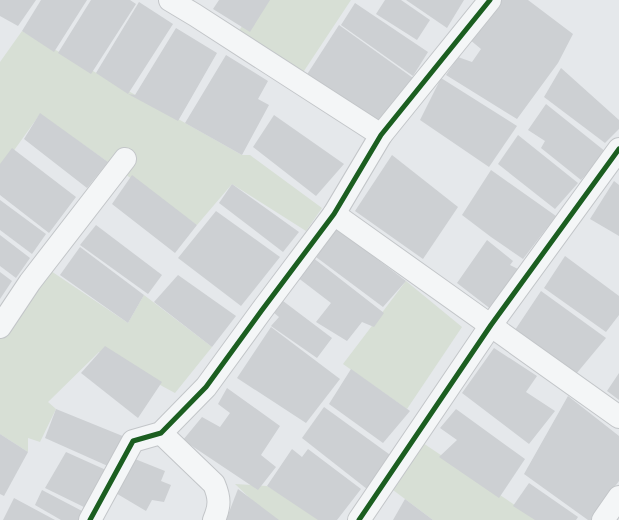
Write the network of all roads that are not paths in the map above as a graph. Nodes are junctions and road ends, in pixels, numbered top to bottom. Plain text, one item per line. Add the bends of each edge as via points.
1 (170, 0) edge
2 (490, 0) edge
3 (381, 135) junction
4 (619, 149) edge
5 (125, 159) dead end
6 (334, 214) junction
7 (491, 325) junction
8 (0, 327) edge
9 (619, 417) edge
10 (160, 433) junction
11 (619, 497) edge
12 (90, 520) edge
13 (214, 520) edge
14 (359, 520) edge
15 (603, 520) edge

1 - 3 street
2 - 3 street
3 - 6 street
4 - 7 street
5 - 8 street via 30,282
6 - 7 street
6 - 10 street via 206,387
7 - 9 street
7 - 14 street
10 - 12 street via 133,441
10 - 13 street via 214,484 219,501
11 - 15 street

